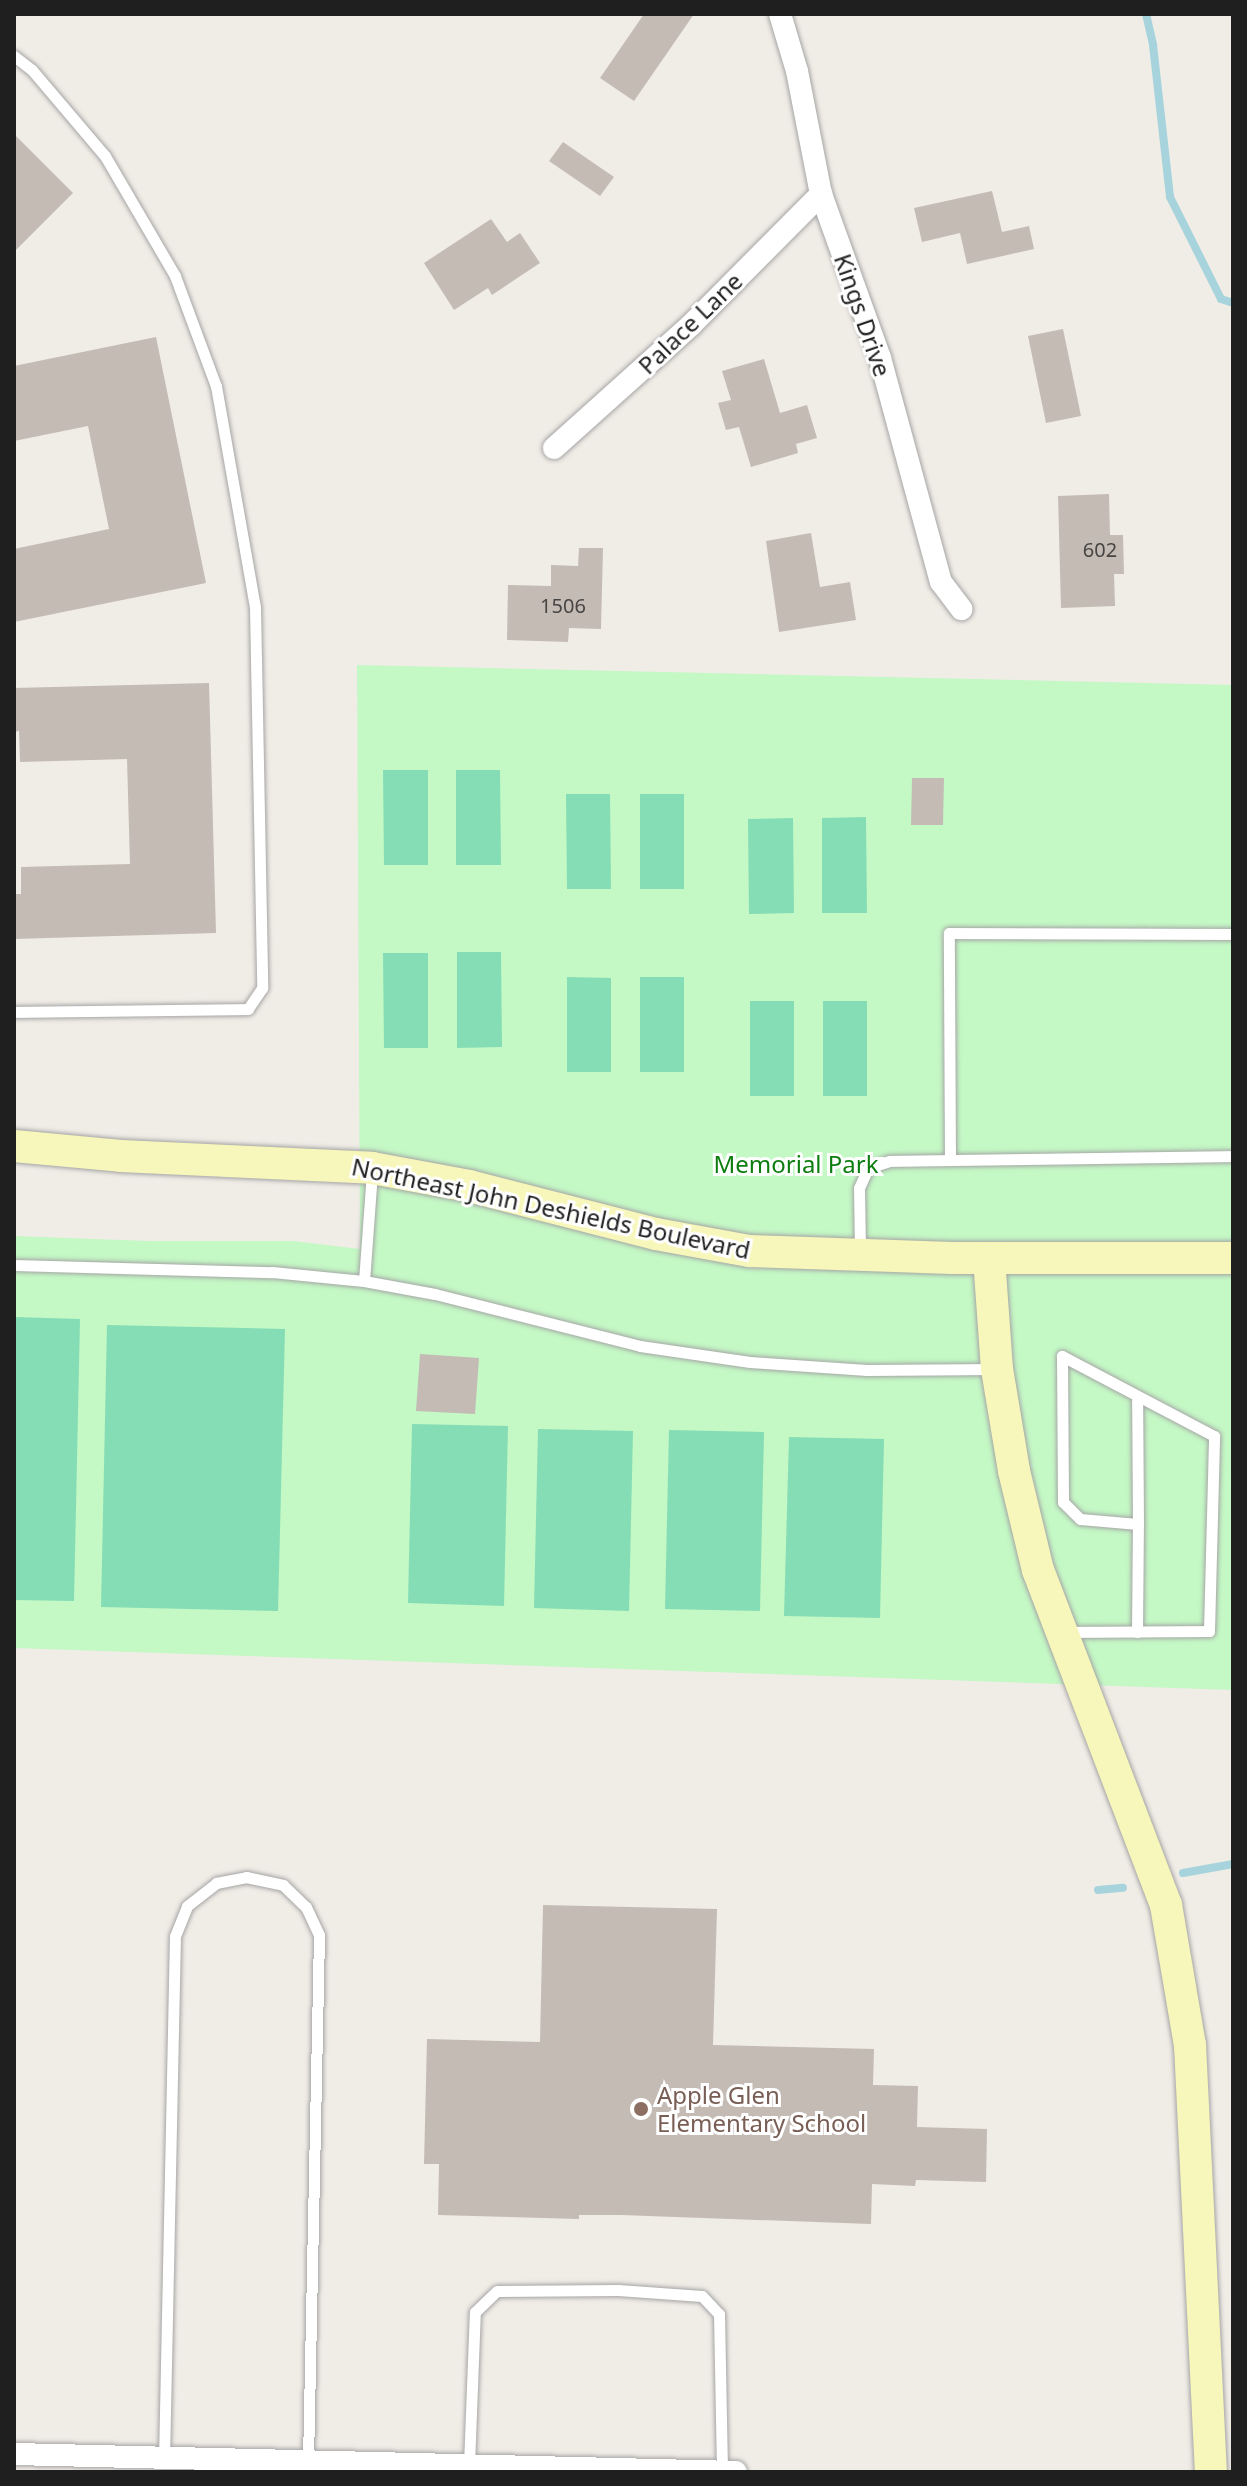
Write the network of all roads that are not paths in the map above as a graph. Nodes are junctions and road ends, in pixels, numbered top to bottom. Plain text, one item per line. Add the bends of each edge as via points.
1 (780, 14) edge
2 (14, 56) edge
3 (821, 194) junction
4 (554, 448) dead end
5 (961, 609) dead end
6 (1233, 934) edge
7 (14, 1012) edge
8 (14, 1146) edge
9 (1233, 1156) edge
10 (950, 1160) junction
11 (372, 1168) junction
12 (861, 1256) junction
13 (989, 1258) junction
14 (1233, 1258) edge
15 (14, 1265) edge
16 (364, 1281) junction
17 (997, 1369) junction
18 (1137, 1396) junction
19 (1138, 1524) junction
20 (1060, 1632) junction
21 (1137, 1632) junction
22 (14, 2454) edge
23 (164, 2460) junction
24 (469, 2465) junction
25 (308, 2467) edge
26 (617, 2470) edge
27 (722, 2472) edge
28 (736, 2472) edge
29 (1211, 2472) edge

1 - 3 street, Kings Drive
2 - 7 lane via 105,156 175,276 216,386 255,607 262,988 248,1009
3 - 4 street, Palace Lane via 691,325
3 - 5 street, Kings Drive via 880,358 941,582
6 - 10 lane via 949,933
8 - 11 street, Northeast John Deshields Boulevard
9 - 10 lane
10 - 12 lane via 889,1161 868,1168 859,1188
11 - 12 street, Northeast John Deshields Boulevard via 750,1251
11 - 16 lane
12 - 13 street, Northeast John Deshields Boulevard
13 - 14 street, Northeast John Deshields Boulevard
13 - 17 street
15 - 16 lane via 272,1272
16 - 17 lane via 640,1346 735,1360 867,1370
17 - 20 street via 1038,1570
18 - 19 lane
18 - 19 lane via 1062,1356 1063,1502 1080,1519
18 - 21 lane via 1214,1436 1209,1631
19 - 21 lane
20 - 21 lane
20 - 29 street via 1166,1905 1190,2045
22 - 23 street
23 - 25 street
23 - 25 lane via 175,1936 187,1906 216,1883 246,1877 283,1885 306,1907 319,1935
24 - 25 street
24 - 26 street
24 - 27 lane via 475,2312 497,2291 602,2289 702,2296 719,2314
26 - 27 street
27 - 28 street

